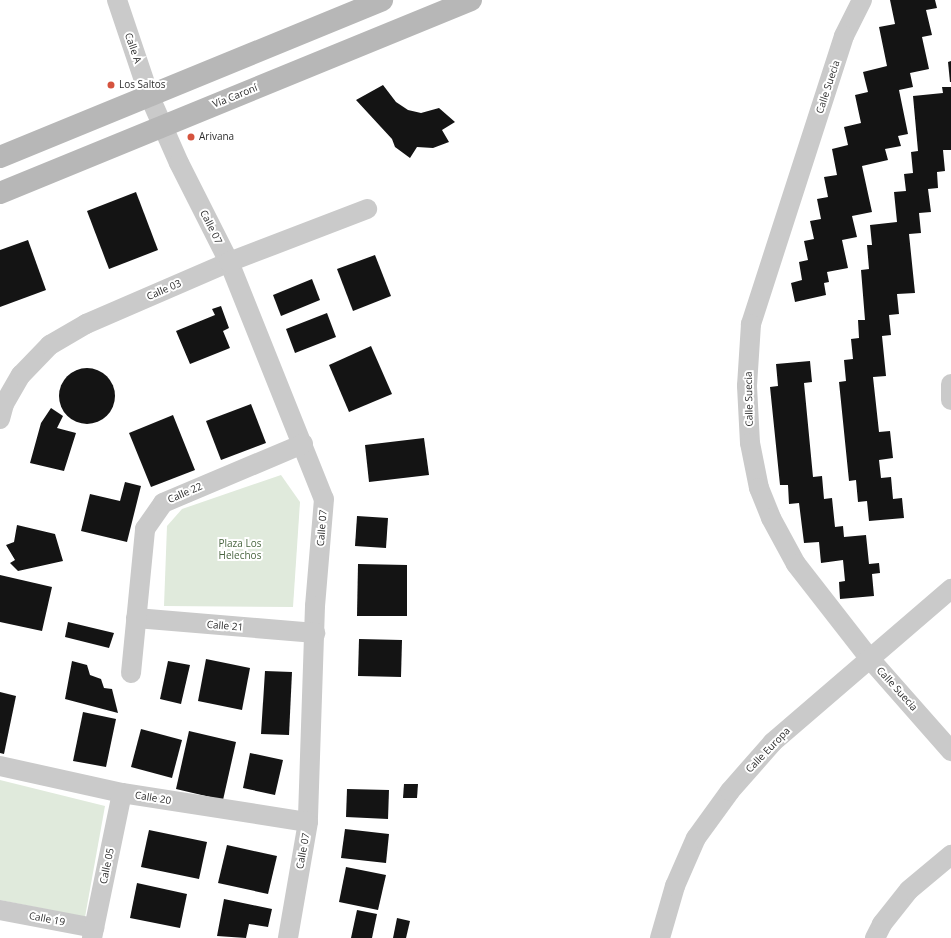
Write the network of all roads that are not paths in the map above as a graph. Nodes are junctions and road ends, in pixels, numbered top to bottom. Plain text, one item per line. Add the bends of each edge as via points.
1 (117, 0) edge
2 (382, 0) edge
3 (471, 0) edge
4 (862, 0) edge
5 (149, 95) junction
6 (163, 126) junction
7 (0, 156) edge
8 (0, 193) edge
9 (367, 209) dead end
10 (229, 262) junction
11 (951, 384) edge
12 (951, 400) edge
13 (0, 419) edge
14 (303, 444) junction
15 (951, 589) edge
16 (136, 618) junction
17 (315, 633) junction
18 (870, 659) junction
19 (130, 673) dead end
20 (951, 751) edge
21 (0, 766) edge
22 (122, 793) junction
23 (308, 822) junction
24 (951, 855) edge
25 (0, 910) edge
26 (93, 933) edge
27 (288, 938) edge
28 (660, 938) edge
29 (875, 938) edge

1 - 5 street, Calle A
2 - 5 main road
3 - 6 main road, Vía Caroní
4 - 18 street, Calle Suecia via 844,36 751,324 747,386 750,443 759,488 771,518 796,564
5 - 6 street, Calle A
5 - 7 main road
6 - 8 main road, Vía Caroní
6 - 10 street, Calle 07
9 - 10 street, Calle 03
10 - 13 street, Calle 03 via 86,324 50,345 21,375 4,404
10 - 14 street, Calle 07
11 - 12 street
14 - 16 street, Calle 22 via 163,503 145,529
14 - 17 street, Calle 07 via 324,499
15 - 18 street, Calle Europa
16 - 17 street, Calle 21
16 - 19 street, Calle 22
17 - 23 street, Calle 07
18 - 20 street, Calle Suecia
18 - 28 street, Calle Europa via 773,742 730,791 696,838 674,886
21 - 22 street, Calle 20
22 - 23 street, Calle 20
22 - 26 street, Calle 05
23 - 27 street, Calle 07
24 - 29 street via 909,890 882,924
25 - 26 street, Calle 19

